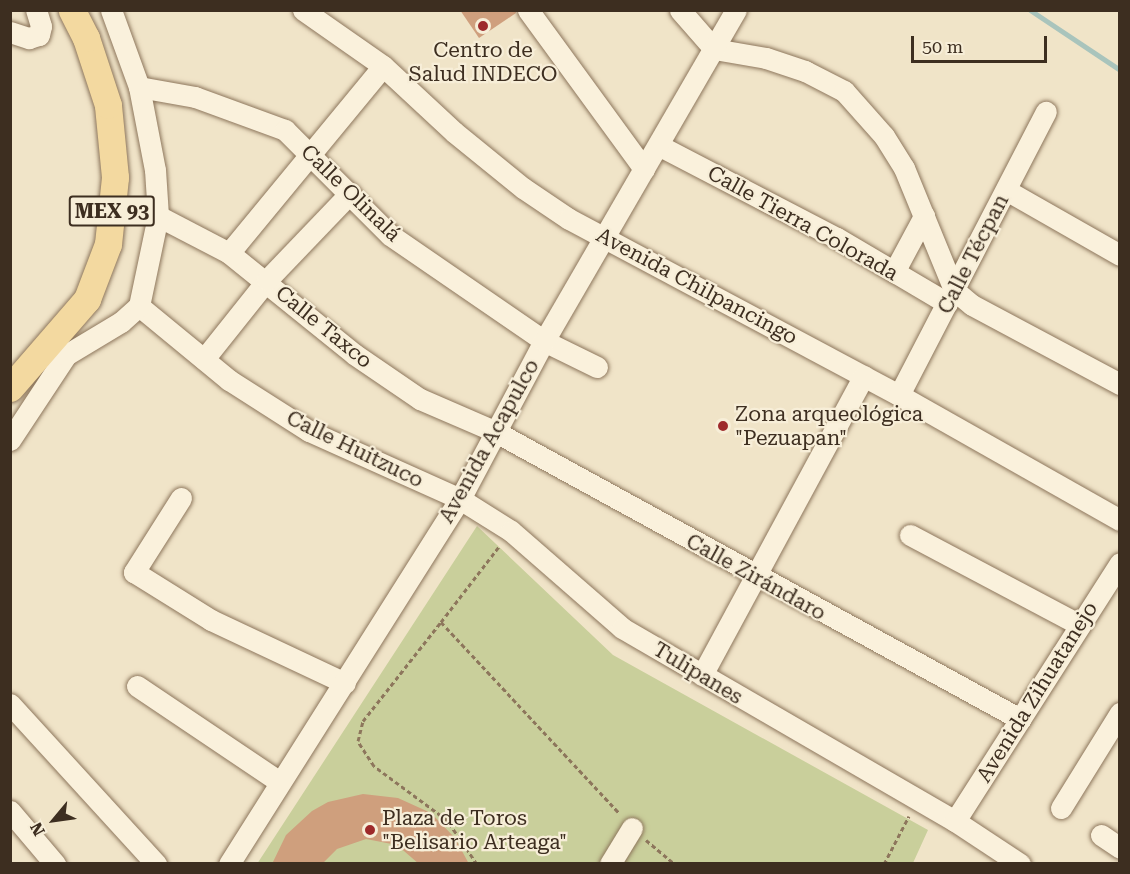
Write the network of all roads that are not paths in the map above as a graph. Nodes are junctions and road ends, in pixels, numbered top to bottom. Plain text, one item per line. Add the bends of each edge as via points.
1 (36, 10) edge
2 (72, 10) edge
3 (111, 10) edge
4 (303, 10) edge
5 (528, 10) edge
6 (680, 10) edge
7 (736, 10) edge
8 (10, 32) edge
9 (714, 49) junction
10 (383, 66) junction
11 (139, 87) junction
12 (1046, 112) dead end
13 (658, 145) junction
14 (311, 153) junction
15 (644, 169) junction
16 (1006, 190) junction
17 (350, 194) junction
18 (158, 216) junction
19 (924, 216) junction
20 (605, 237) junction
21 (229, 253) junction
22 (1119, 255) edge
23 (894, 272) junction
24 (267, 280) junction
25 (951, 296) junction
26 (139, 306) junction
27 (544, 340) junction
28 (60, 347) junction
29 (204, 359) junction
30 (597, 367) dead end
31 (864, 376) junction
32 (1119, 384) edge
33 (10, 387) edge
34 (899, 395) junction
35 (494, 431) junction
36 (10, 440) edge
37 (181, 498) dead end
38 (460, 499) junction
39 (1119, 520) edge
40 (910, 535) dead end
41 (1119, 563) edge
42 (755, 577) junction
43 (1080, 626) junction
44 (702, 675) junction
45 (345, 683) junction
46 (137, 686) dead end
47 (10, 704) edge
48 (1119, 713) edge
49 (1020, 720) junction
50 (280, 782) junction
51 (1061, 808) dead end
52 (10, 811) edge
53 (955, 821) junction
54 (632, 828) road end
55 (1101, 835) dead end
56 (1119, 848) edge
57 (55, 864) edge
58 (156, 864) edge
59 (229, 864) edge
60 (610, 864) edge
61 (1020, 864) edge

1 - 8 street via 41,26 39,35 29,38
2 - 28 main road, MEX 93 via 87,38 108,105 115,177 108,244 87,299
3 - 11 street
4 - 10 street, Avenida Chilpancingo
5 - 15 street
6 - 9 street
7 - 9 street, Avenida Acapulco
9 - 13 street, Avenida Acapulco
9 - 19 street via 766,58 805,71 844,91 884,136 904,168
10 - 14 street
10 - 20 street, Avenida Chilpancingo via 523,188 569,219
11 - 14 street, Calle Olinalá via 195,97 236,111 285,130
11 - 18 street via 155,170
12 - 16 street, Calle Técpan
13 - 15 street, Avenida Acapulco
13 - 23 street, Calle Tierra Colorada
14 - 17 street, Calle Olinalá
14 - 21 street
15 - 20 street, Avenida Acapulco
16 - 22 street
16 - 25 street, Calle Técpan
17 - 24 street
17 - 27 street, Calle Olinalá via 390,235
18 - 21 street, Calle Taxco
18 - 26 street
19 - 23 street
19 - 25 street
20 - 27 street, Avenida Acapulco
20 - 31 street, Avenida Chilpancingo
21 - 24 street, Calle Taxco
23 - 25 street, Calle Tierra Colorada
24 - 29 street
24 - 35 street, Calle Taxco via 354,354 420,399
25 - 32 street
25 - 34 street, Calle Técpan
26 - 28 street via 122,322
26 - 29 street, Calle Huitzuco
27 - 30 street, Calle Olinalá
27 - 35 street, Avenida Acapulco
28 - 33 main road, MEX 93
28 - 36 street
29 - 38 street, Calle Huitzuco via 309,432
31 - 34 street, Avenida Chilpancingo
31 - 42 street
34 - 39 street, Avenida Chilpancingo
35 - 38 street, Avenida Acapulco
35 - 42 street, Calle Zirándaro
37 - 45 street via 134,572 211,620
38 - 44 street, Tulipanes via 511,531 622,628
38 - 45 street, Avenida Acapulco
40 - 43 street
41 - 43 street, Avenida Zihuatanejo
42 - 44 street
42 - 49 street, Calle Zirándaro
43 - 49 street, Avenida Zihuatanejo
44 - 53 street, Tulipanes via 916,802
45 - 50 street, Avenida Acapulco
46 - 50 street
47 - 58 street
48 - 51 street
49 - 53 street, Avenida Zihuatanejo
50 - 59 street, Avenida Acapulco
52 - 57 street
53 - 61 street, Tulipanes
54 - 60 street
55 - 56 street

